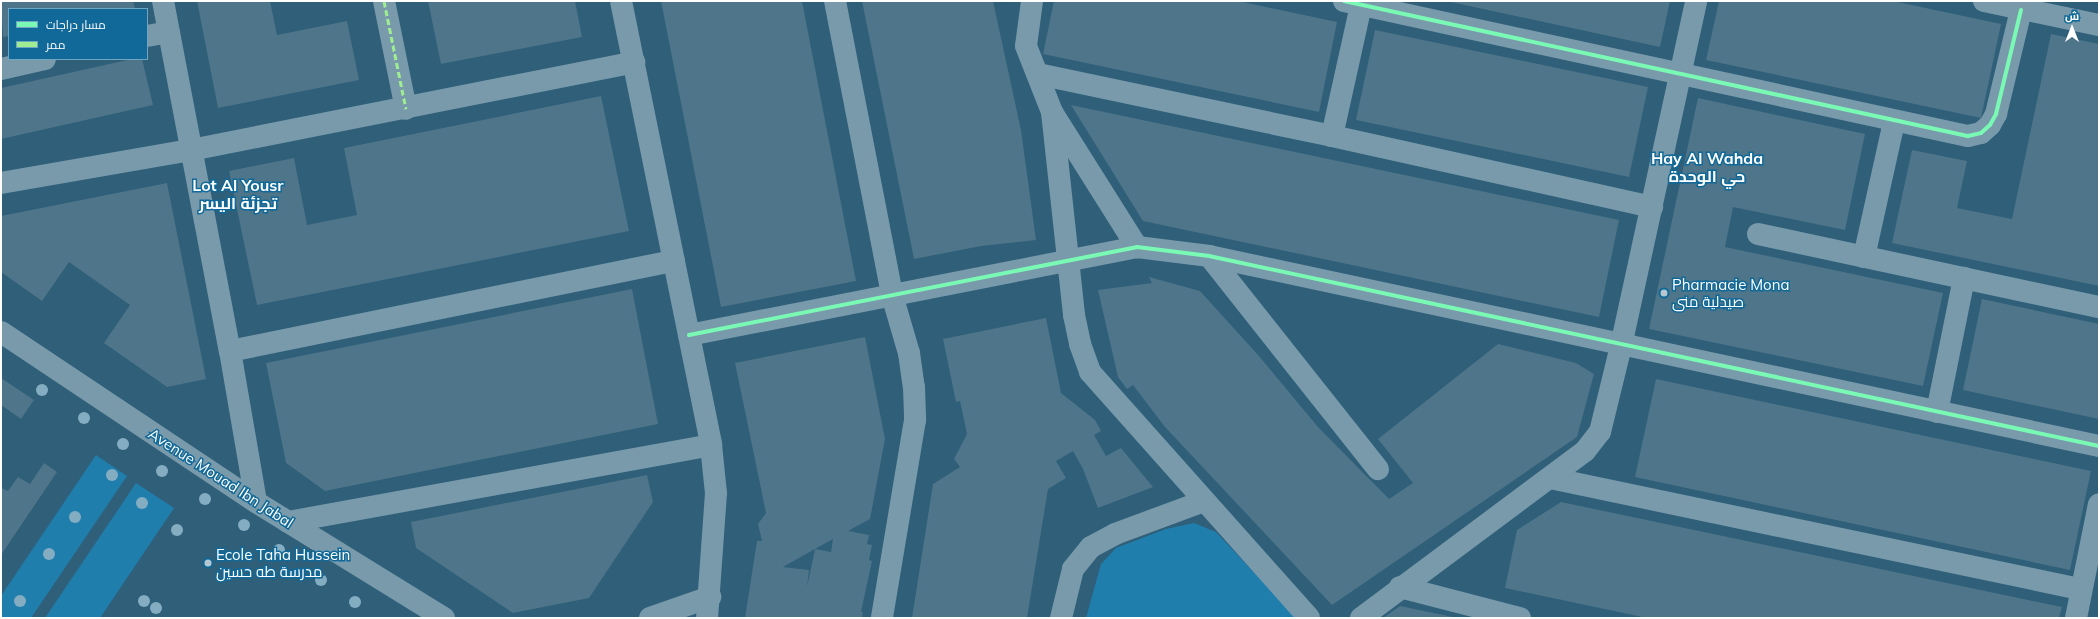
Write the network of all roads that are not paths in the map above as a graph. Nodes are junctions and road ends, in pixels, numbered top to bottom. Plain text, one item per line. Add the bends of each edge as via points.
1 (163, 1) edge
2 (384, 1) edge
3 (621, 1) edge
4 (835, 1) edge
5 (1032, 1) edge
6 (1696, 1) edge
7 (1984, 1) edge
8 (1355, 2) edge
9 (2021, 10) junction
10 (2099, 25) edge
11 (169, 32) junction
12 (148, 36) edge
13 (41, 60) edge
14 (634, 62) junction
15 (1, 69) edge
16 (1038, 74) junction
17 (1681, 74) junction
18 (406, 109) junction
19 (1052, 112) junction
20 (1894, 122) junction
21 (1332, 136) junction
22 (191, 150) junction
23 (1, 184) edge
24 (1652, 207) junction
25 (1758, 234) dead end
26 (1137, 247) junction
27 (1209, 256) junction
28 (1864, 257) junction
29 (1069, 260) junction
30 (674, 262) junction
31 (1964, 278) junction
32 (892, 295) junction
33 (2099, 307) edge
34 (1, 332) edge
35 (689, 335) junction
36 (1622, 346) junction
37 (230, 351) junction
38 (1937, 412) junction
39 (711, 445) junction
40 (2099, 446) edge
41 (1378, 469) dead end
42 (1550, 478) junction
43 (1204, 501) junction
44 (256, 502) junction
45 (2099, 504) edge
46 (288, 522) junction
47 (1400, 587) junction
48 (2080, 589) junction
49 (708, 608) edge
50 (444, 618) edge
51 (650, 618) edge
52 (882, 618) edge
53 (1061, 618) edge
54 (1310, 618) edge
55 (1361, 618) edge
56 (1520, 618) edge
57 (2076, 618) edge

1 - 11 street
2 - 18 street
3 - 14 street
4 - 32 street
5 - 16 street via 1026,46
6 - 17 street
7 - 9 street
8 - 17 street
8 - 21 street
9 - 10 street
9 - 20 street via 2003,96 1990,125 1981,133 1968,136
11 - 12 street
11 - 22 street
13 - 15 street
14 - 18 street
14 - 30 street
16 - 19 street
16 - 21 street
17 - 20 street
17 - 24 street
18 - 22 street
19 - 26 street
19 - 29 street
20 - 28 street
21 - 24 street
22 - 23 street
22 - 37 street
24 - 36 street
25 - 28 street
26 - 27 street
26 - 29 street
27 - 36 street
27 - 41 street
28 - 31 street
29 - 32 street
29 - 43 street via 1074,315 1080,344 1090,372
30 - 35 street
30 - 37 street
31 - 33 street
31 - 38 street
32 - 35 street
32 - 52 street via 909,353 915,420
34 - 44 street, Avenue Mouad Ibn Jabal
35 - 39 street
36 - 38 street
36 - 42 street via 1600,432 1585,451
37 - 44 street
38 - 40 street
39 - 46 street
39 - 49 street via 716,494
42 - 47 street
42 - 48 street
43 - 53 street via 1115,534 1091,547 1073,569
43 - 54 street
44 - 46 street, Avenue Mouad Ibn Jabal
45 - 48 street
46 - 50 street, Avenue Mouad Ibn Jabal
47 - 55 street
47 - 56 street
48 - 57 street
49 - 51 street

